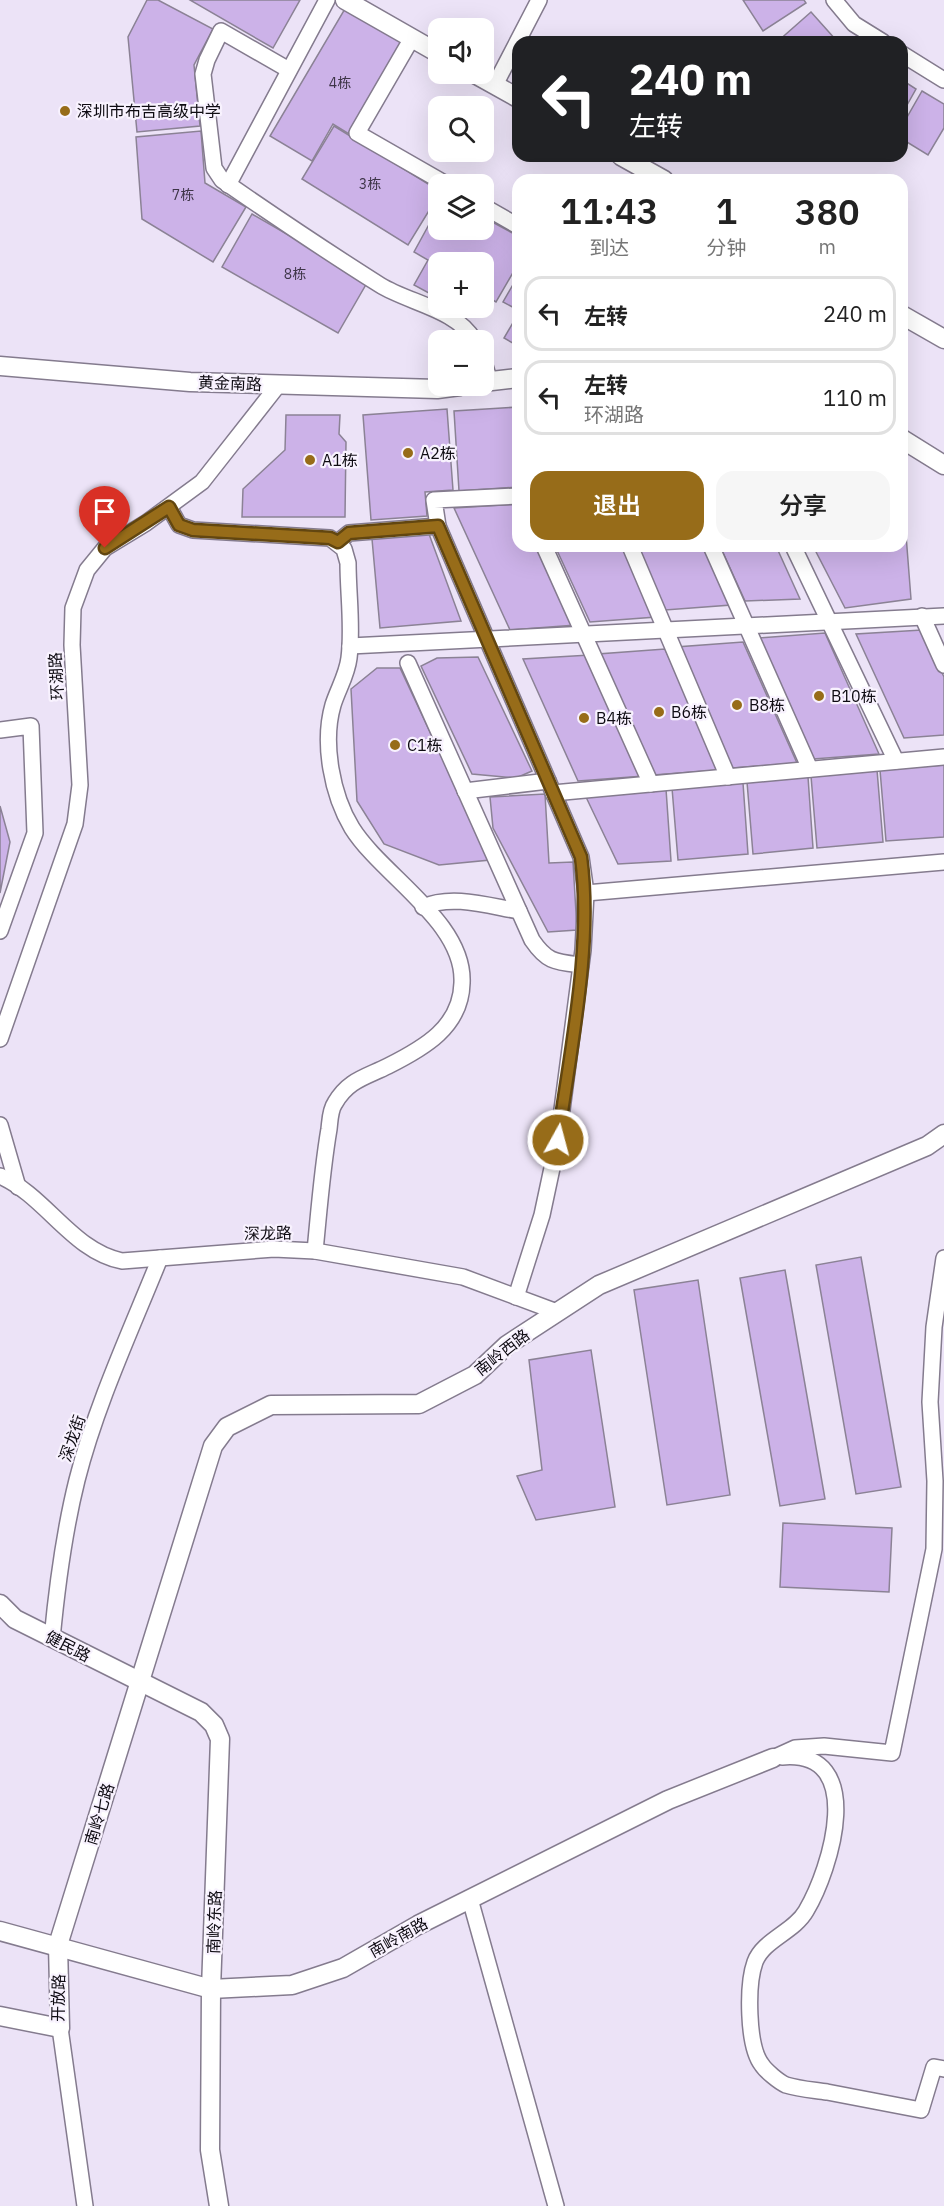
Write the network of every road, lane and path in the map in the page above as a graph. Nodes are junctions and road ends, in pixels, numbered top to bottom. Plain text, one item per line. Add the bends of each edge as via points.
1 (327, 0) edge
2 (345, 0) edge
3 (539, 0) edge
4 (834, 0) edge
5 (520, 36) edge
6 (873, 36) edge
7 (412, 38) junction
8 (428, 47) edge
9 (512, 52) edge
10 (908, 58) edge
11 (289, 70) junction
12 (944, 80) edge
13 (495, 85) joint
14 (512, 95) edge
15 (632, 162) edge
16 (429, 174) edge
17 (653, 174) edge
18 (228, 185) junction
19 (494, 212) edge
20 (512, 223) edge
21 (908, 318) edge
22 (466, 330) edge
23 (944, 339) edge
24 (0, 366) edge
25 (512, 379) edge
26 (494, 381) edge
27 (279, 384) junction
28 (428, 389) edge
29 (908, 443) edge
30 (944, 465) edge
31 (512, 496) edge
32 (169, 507) junction
33 (438, 526) junction
34 (338, 542) junction
35 (547, 552) edge
36 (633, 552) edge
37 (714, 552) edge
38 (796, 552) edge
39 (922, 616) junction
40 (944, 616) edge
41 (829, 622) junction
42 (746, 626) junction
43 (666, 631) junction
44 (584, 635) junction
45 (488, 641) junction
46 (350, 646) junction
47 (408, 663) dead end
48 (944, 665) edge
49 (0, 730) edge
50 (944, 756) edge
51 (896, 761) junction
52 (810, 769) junction
53 (729, 777) junction
54 (651, 784) junction
55 (551, 787) junction
56 (465, 790) junction
57 (944, 862) edge
58 (586, 893) junction
59 (423, 907) junction
60 (519, 911) junction
61 (0, 931) edge
62 (581, 965) junction
63 (0, 1040) edge
64 (0, 1125) edge
65 (944, 1134) edge
66 (0, 1176) edge
67 (18, 1187) junction
68 (315, 1251) junction
69 (160, 1258) junction
70 (944, 1258) edge
71 (516, 1297) junction
72 (557, 1312) junction
73 (0, 1604) edge
74 (52, 1638) junction
75 (140, 1682) junction
76 (772, 1758) junction
77 (470, 1899) junction
78 (0, 1931) edge
79 (58, 1946) junction
80 (211, 1989) junction
81 (0, 2016) edge
82 (60, 2028) junction
83 (944, 2069) edge
84 (85, 2206) edge
85 (219, 2206) edge
86 (556, 2206) edge

1 - 11 street
2 - 7 street
3 - 5 street
4 - 6 street via 854,24
7 - 8 street
7 - 16 street via 357,133
9 - 13 street
10 - 12 street
11 - 18 street
11 - 18 street via 221,31 203,74 214,168
13 - 14 street
15 - 17 street
18 - 22 street via 383,286 440,312
19 - 20 street
21 - 23 street
24 - 27 street, 黄金南路 via 190,382
25 - 26 street
27 - 28 street, 黄金南路
27 - 32 street, 环湖路 via 202,482
29 - 30 street
31 - 33 street via 434,500
32 - 34 street via 179,525 193,530 330,538
32 - 63 street, 环湖路 via 105,548 87,570 74,608 72,645 80,785 75,824
33 - 34 street via 349,533
33 - 45 street
34 - 46 street via 347,555
35 - 44 street
36 - 43 street
37 - 42 street
38 - 41 street
39 - 40 street
39 - 41 street
39 - 48 street
41 - 42 street
41 - 51 street
42 - 43 street
42 - 52 street
43 - 44 street
43 - 53 street
44 - 45 street
44 - 54 street
45 - 46 street
45 - 55 street
46 - 59 street via 330,730 331,768 338,796 352,828
47 - 56 street
49 - 61 street via 31,726 35,833
50 - 51 street
51 - 52 street
52 - 53 street
53 - 54 street
54 - 55 street
55 - 56 street
55 - 58 street via 581,857
56 - 60 street
57 - 58 street
58 - 62 street
59 - 60 street via 435,901 451,901
59 - 68 street via 440,924 457,951 462,983 460,1001 451,1023 435,1038 347,1085 333,1106
60 - 62 street via 543,956 555,962
62 - 71 street via 558,1140 542,1215
64 - 67 street
65 - 72 street, 南岭西路 via 927,1146 599,1285
66 - 67 street, 深龙路
67 - 69 street, 深龙路 via 106,1258
68 - 69 street, 深龙路 via 274,1249
68 - 71 street, 深龙路 via 463,1277
69 - 74 street, 深龙街 via 114,1369 77,1480 58,1577
70 - 76 street via 934,1327 930,1402 934,1549 892,1753 814,1747 795,1748
71 - 72 street, 深龙路
72 - 75 street, 南岭西路 via 507,1345 475,1375 418,1404 271,1405 227,1427 213,1446
73 - 74 street, 健民路 via 15,1619
74 - 75 street, 健民路
75 - 79 street, 南岭七路
75 - 80 street, 南岭东路 via 201,1712 214,1725 220,1739
76 - 77 street, 南岭南路 via 668,1800
76 - 83 street via 795,1756 813,1761 831,1778 836,1798 834,1838 806,1913 756,1960 751,1985 751,2034 761,2064 785,2085 921,2110 934,2067
77 - 80 street, 南岭南路 via 343,1968 292,1985
77 - 86 street
78 - 79 street, 南岭南路
79 - 80 street, 南岭南路
79 - 82 street, 开放路
80 - 85 street, 南岭东路 via 210,2150
81 - 82 street, 开放路
82 - 84 street

